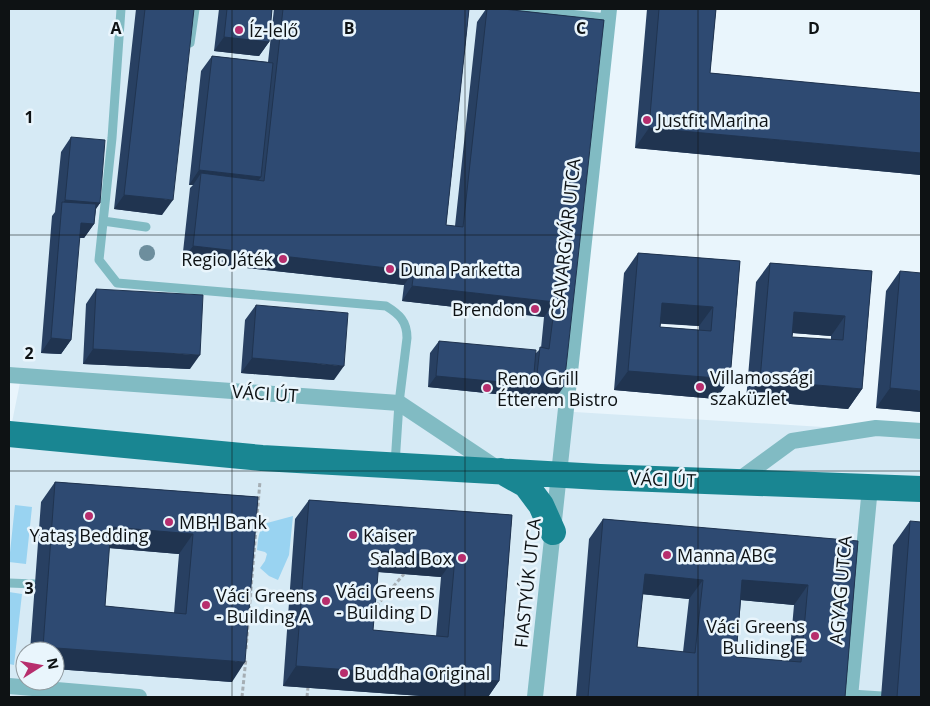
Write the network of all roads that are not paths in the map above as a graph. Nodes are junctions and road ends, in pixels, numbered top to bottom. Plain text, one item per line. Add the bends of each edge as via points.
1 (121, 9) edge
2 (195, 9) edge
3 (519, 9) edge
4 (609, 13) edge
5 (189, 48) edge
6 (103, 222) junction
7 (146, 227) dead end
8 (9, 375) edge
9 (399, 403) junction
10 (921, 431) edge
11 (9, 434) edge
12 (395, 464) junction
13 (500, 471) junction
14 (560, 474) junction
15 (736, 482) junction
16 (870, 487) junction
17 (921, 489) edge
18 (553, 532) junction
19 (9, 583) edge
20 (35, 584) dead end
21 (9, 686) edge
22 (850, 696) edge
23 (882, 696) edge
24 (139, 697) edge
25 (535, 697) edge

1 - 6 lane
2 - 5 lane
3 - 4 lane
4 - 14 street, CSAVARGYÁR UTCA
6 - 7 lane
6 - 9 lane via 99,260 117,284 386,306 398,314 407,328
8 - 9 street, VÁCI ÚT
9 - 12 lane
9 - 13 street, VÁCI ÚT
10 - 15 street via 876,428 792,441
11 - 12 main road, VÁCI ÚT via 262,458
12 - 13 main road, VÁCI ÚT
13 - 14 main road, VÁCI ÚT
13 - 18 main road via 526,485
14 - 15 main road, VÁCI ÚT
14 - 18 street, FIASTYÚK UTCA
15 - 16 main road, VÁCI ÚT
16 - 17 main road, VÁCI ÚT
16 - 22 street, AGYAG UTCA
18 - 25 street, FIASTYÚK UTCA
19 - 20 lane
21 - 24 street
22 - 23 lane

